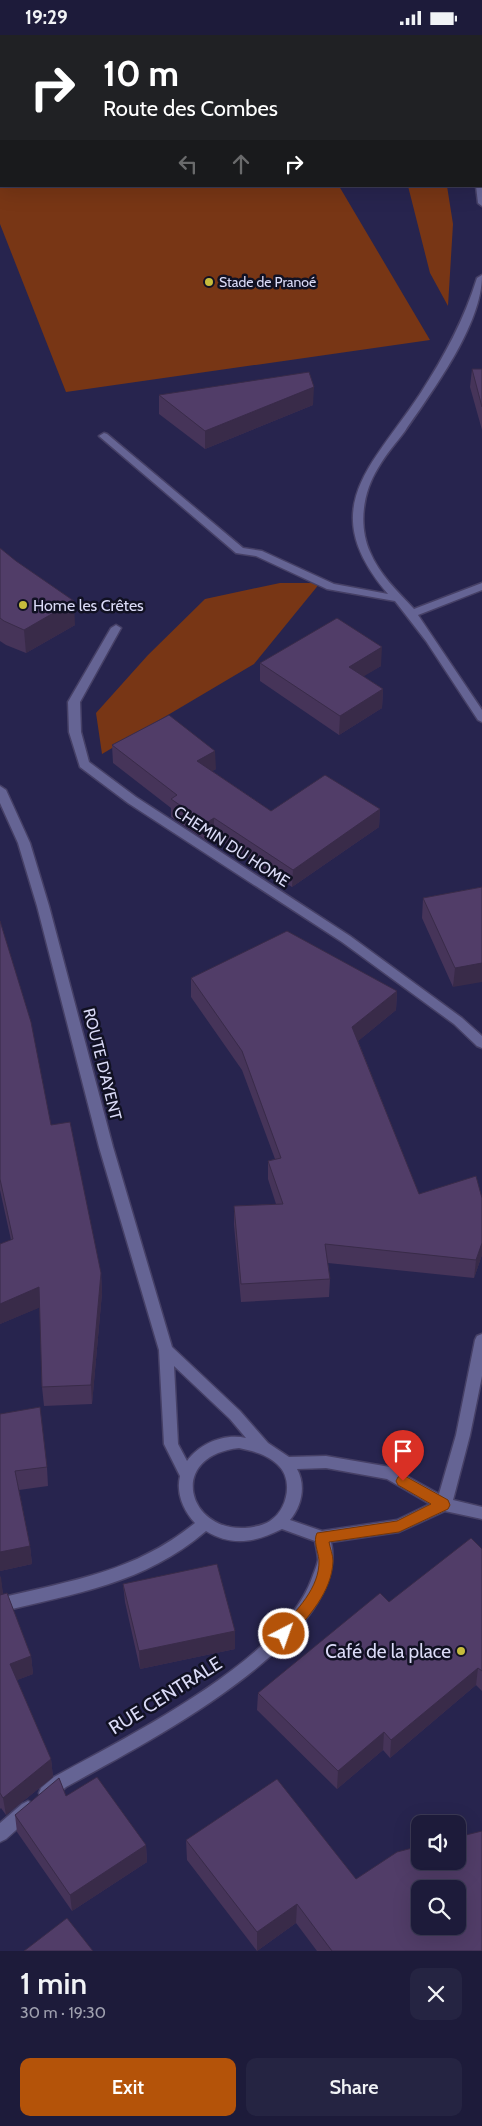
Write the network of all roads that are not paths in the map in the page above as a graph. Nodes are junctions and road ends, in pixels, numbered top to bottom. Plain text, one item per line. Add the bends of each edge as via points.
1 (480, 187) edge
2 (482, 203) edge
3 (482, 278) edge
4 (104, 436) dead end
5 (482, 586) edge
6 (396, 598) junction
7 (412, 614) junction
8 (116, 628) dead end
9 (482, 718) edge
10 (0, 790) edge
11 (482, 1043) edge
12 (482, 1339) edge
13 (166, 1350) junction
14 (262, 1445) junction
15 (287, 1463) junction
16 (187, 1475) junction
17 (444, 1505) junction
18 (482, 1513) edge
19 (279, 1522) junction
20 (204, 1524) junction
21 (322, 1537) junction
22 (0, 1605) edge
23 (0, 1833) edge

1 - 2 street
3 - 6 street via 466,326 440,371 367,479 359,504 357,524 365,551
4 - 6 street via 240,551 258,553 331,587
5 - 7 street
6 - 7 street
7 - 9 street
8 - 11 street, CHEMIN DU HOME via 74,702 75,732 84,764 132,801 346,939 458,1021
10 - 13 street, ROUTE D'AYENT via 24,843 43,906 106,1147
12 - 17 street via 463,1435
13 - 14 street
13 - 16 street, ROUTE D'AYENT via 172,1445
14 - 15 street
14 - 16 street via 239,1441 213,1447 202,1455
15 - 17 street via 326,1462 390,1473
15 - 19 street, ROUTE D'AYENT via 295,1482 294,1502
16 - 20 street, ROUTE D'AYENT via 188,1505
17 - 18 street
17 - 21 street via 399,1526
19 - 20 street, ROUTE D'AYENT via 247,1535 234,1535
19 - 21 street
20 - 22 street via 161,1556 133,1568 103,1579
21 - 23 street, RUE CENTRALE via 326,1561 315,1595 273,1647 211,1694 60,1782

